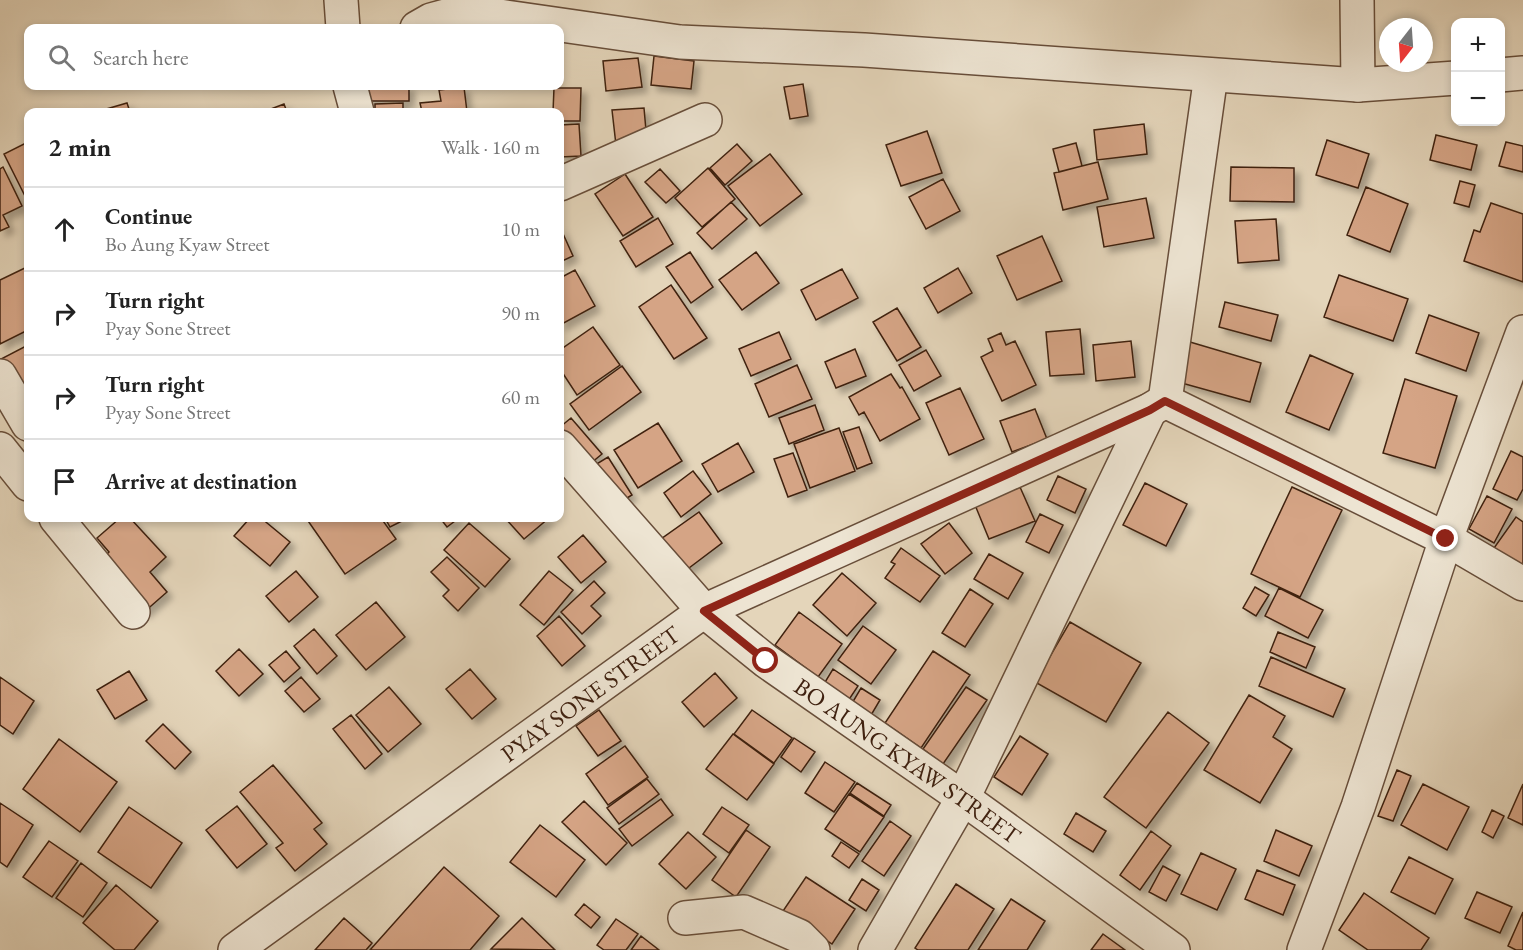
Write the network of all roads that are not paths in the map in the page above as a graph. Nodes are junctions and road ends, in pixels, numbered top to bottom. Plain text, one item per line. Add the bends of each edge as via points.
1 (1358, 0) edge
2 (424, 24) edge
3 (555, 24) edge
4 (564, 25) edge
5 (1523, 73) edge
6 (1211, 75) junction
7 (1505, 75) edge
8 (1358, 77) junction
9 (1451, 78) edge
10 (351, 90) edge
11 (356, 108) edge
12 (705, 120) dead end
13 (564, 182) edge
14 (1523, 332) edge
15 (0, 376) edge
16 (1158, 406) junction
17 (24, 417) edge
18 (24, 437) edge
19 (0, 450) edge
20 (564, 452) edge
21 (24, 479) edge
22 (59, 522) edge
23 (1446, 539) junction
24 (1523, 584) edge
25 (704, 611) junction
26 (133, 612) dead end
27 (963, 798) junction
28 (685, 918) dead end
29 (235, 950) edge
30 (813, 950) edge
31 (875, 950) edge
32 (1173, 950) edge
33 (1304, 950) edge

1 - 8 street
2 - 3 street via 464,11
4 - 6 street via 680,42 864,50
5 - 7 street
6 - 8 street
6 - 16 street
8 - 9 street
10 - 11 street
12 - 13 street
14 - 23 street
15 - 17 street
16 - 23 street
16 - 25 street, PYAY SONE STREET
16 - 27 street
18 - 19 street
19 - 21 street
20 - 25 street, BO AUNG KYAW STREET
22 - 26 street
23 - 24 street
23 - 33 street via 1358,807
25 - 27 street, BO AUNG KYAW STREET via 766,661
25 - 29 street, PYAY SONE STREET
27 - 31 street
27 - 32 street, BO AUNG KYAW STREET
28 - 30 street via 744,912 799,936

